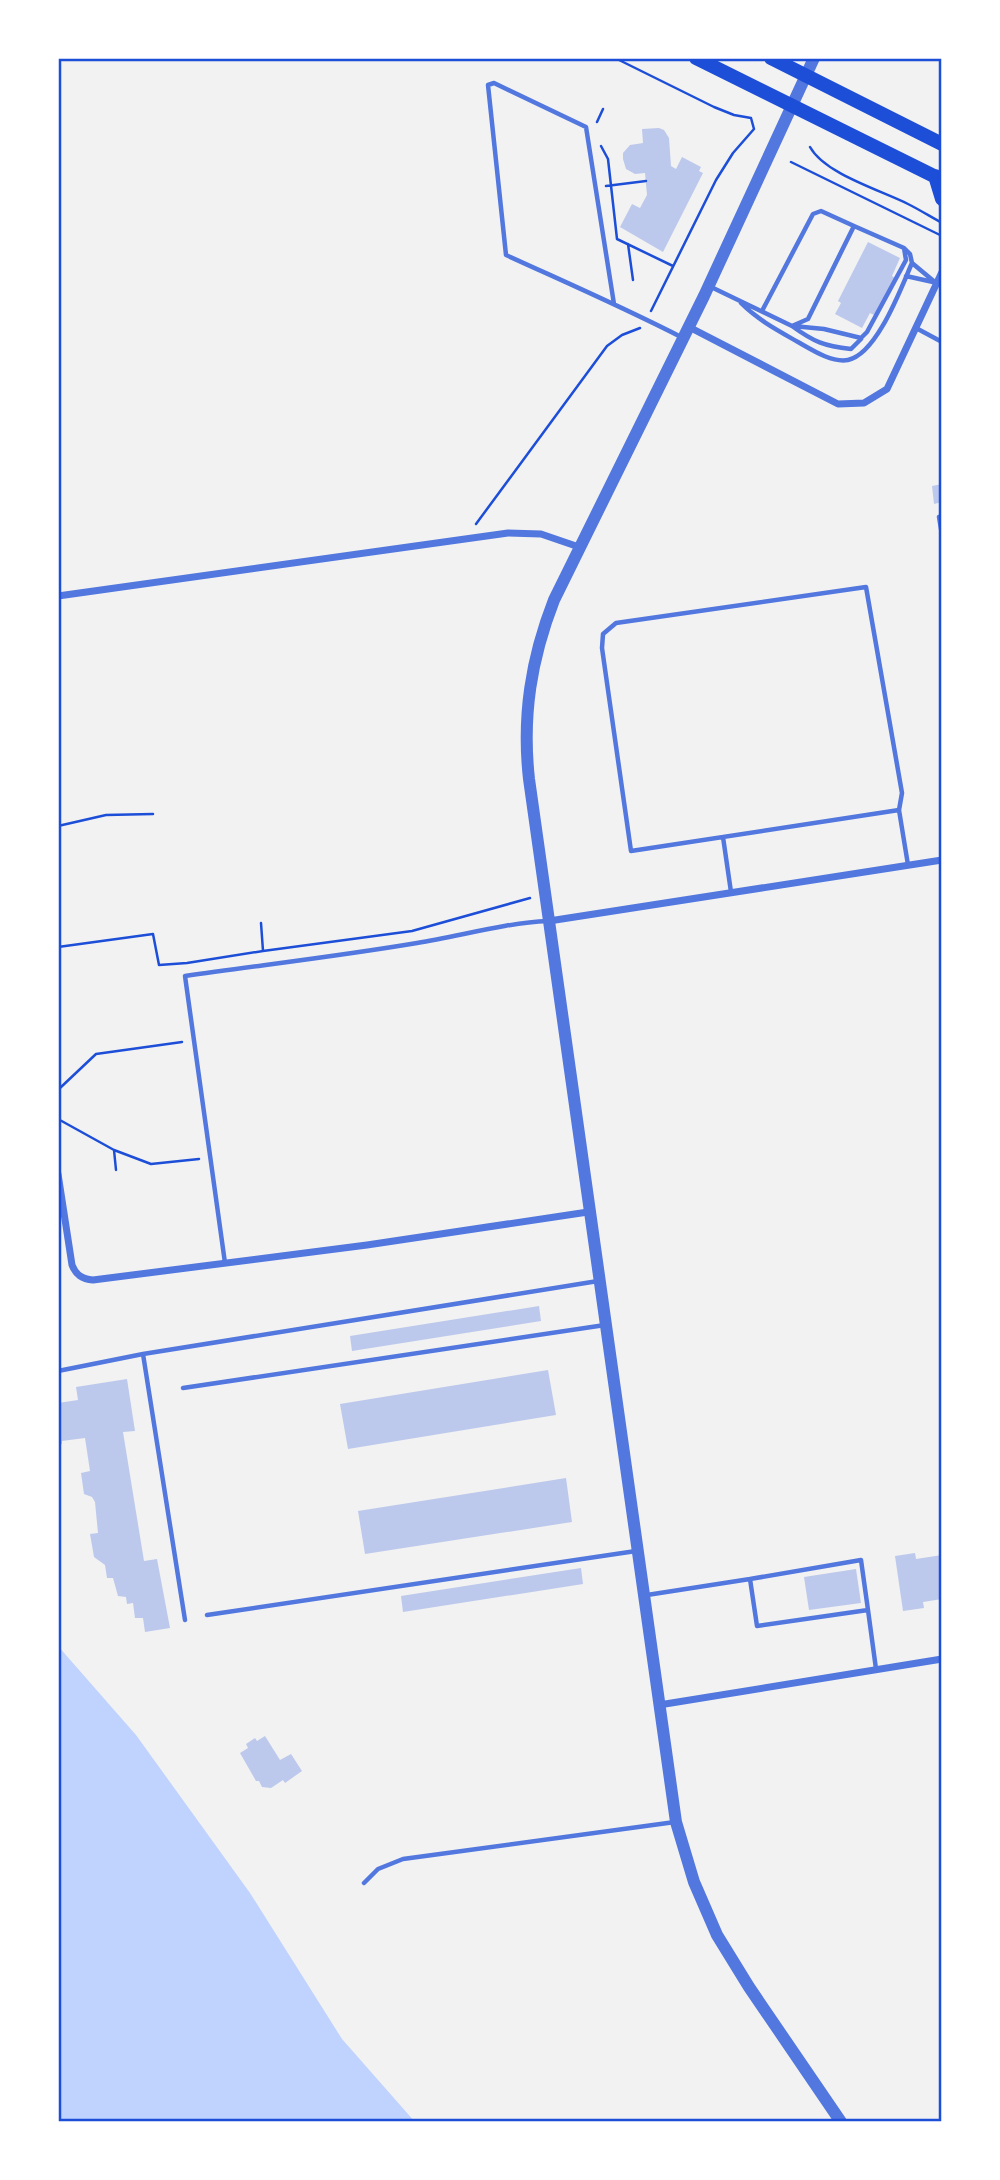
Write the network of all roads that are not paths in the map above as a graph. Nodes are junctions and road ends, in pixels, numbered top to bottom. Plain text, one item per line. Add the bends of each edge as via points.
1 (696, 58) edge
2 (771, 58) edge
3 (814, 58) edge
4 (806, 75) junction
5 (793, 106) junction
6 (942, 144) edge
7 (938, 178) edge
8 (942, 199) edge
9 (855, 226) junction
10 (904, 248) junction
11 (912, 263) junction
12 (942, 272) edge
13 (906, 276) junction
14 (937, 283) junction
15 (709, 286) junction
16 (738, 300) junction
17 (614, 304) junction
18 (762, 311) junction
19 (792, 326) junction
20 (916, 328) junction
21 (686, 333) junction
22 (861, 338) junction
23 (942, 342) edge
24 (942, 516) edge
25 (942, 534) edge
26 (579, 547) junction
27 (58, 596) edge
28 (899, 810) junction
29 (723, 837) junction
30 (942, 860) edge
31 (908, 865) junction
32 (731, 892) junction
33 (549, 921) junction
34 (58, 1174) edge
35 (588, 1212) junction
36 (225, 1263) junction
37 (599, 1281) junction
38 (606, 1325) junction
39 (143, 1354) junction
40 (58, 1371) edge
41 (183, 1388) dead end
42 (637, 1551) junction
43 (750, 1579) junction
44 (643, 1596) junction
45 (868, 1610) junction
46 (207, 1615) dead end
47 (185, 1620) dead end
48 (942, 1659) edge
49 (876, 1670) junction
50 (659, 1705) junction
51 (676, 1822) junction
52 (364, 1883) dead end
53 (841, 2122) edge

1 - 5 main road
2 - 4 main road
3 - 4 street
4 - 5 street
4 - 6 main road
5 - 7 main road
5 - 15 street
7 - 8 main road
9 - 10 lane
9 - 18 lane via 821,211 813,214
9 - 19 lane via 808,318
10 - 11 lane
10 - 22 lane via 906,260
11 - 13 lane
11 - 14 lane
12 - 14 street
13 - 14 lane
13 - 16 lane via 881,328 850,360 836,360 809,348 755,317
14 - 20 street
15 - 16 lane
15 - 21 street
16 - 18 lane
17 - 17 lane via 506,255 488,85 494,83 586,127
17 - 21 lane
18 - 19 lane
19 - 22 lane
19 - 22 lane via 813,342 829,346 851,349
20 - 21 street via 887,389 864,403 850,405 838,404
20 - 23 lane
21 - 26 street
24 - 25 lane
26 - 27 street via 541,534 508,533
26 - 33 street via 540,636 527,699 527,761
28 - 29 lane
28 - 29 lane via 902,793 866,587 615,623 603,634 602,648 631,851
28 - 31 lane
29 - 32 lane
30 - 31 street
31 - 32 street
32 - 33 street
33 - 35 street
33 - 36 lane via 185,976
34 - 36 street via 72,1265 84,1279
35 - 36 street
35 - 37 street
37 - 38 street
37 - 39 lane
38 - 41 lane
38 - 42 street
39 - 40 lane
39 - 47 lane
42 - 44 street
42 - 46 lane
43 - 44 lane
43 - 45 lane via 757,1626
43 - 45 lane via 862,1560
44 - 50 street
45 - 49 lane
48 - 49 street
49 - 50 street
50 - 51 street
51 - 52 lane via 403,1859 378,1869
51 - 53 street via 694,1882 717,1935

